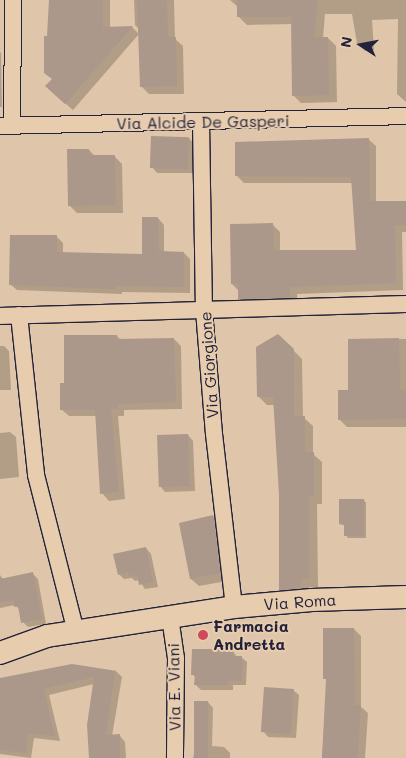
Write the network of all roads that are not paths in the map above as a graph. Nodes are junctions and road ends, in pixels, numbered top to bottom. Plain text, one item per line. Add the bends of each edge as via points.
1 (12, 0) edge
2 (406, 116) edge
3 (201, 122) junction
4 (6, 126) edge
5 (406, 304) edge
6 (204, 310) junction
7 (19, 315) junction
8 (0, 316) edge
9 (406, 597) edge
10 (234, 607) junction
11 (170, 617) junction
12 (76, 632) junction
13 (0, 653) edge
14 (175, 758) edge

1 - 4 street
2 - 3 street, Via Alcide De Gasperi
3 - 4 street, Via Alcide De Gasperi
3 - 6 street, Via Giorgione
5 - 6 street
6 - 7 street
6 - 10 street, Via Giorgione via 214,434
7 - 8 street
7 - 12 street via 36,475
9 - 10 main road, Via Roma
10 - 11 main road, Via Roma
11 - 12 main road, Via Roma
11 - 14 street, Via E. Viani via 176,658
12 - 13 main road, Via Roma via 47,636

